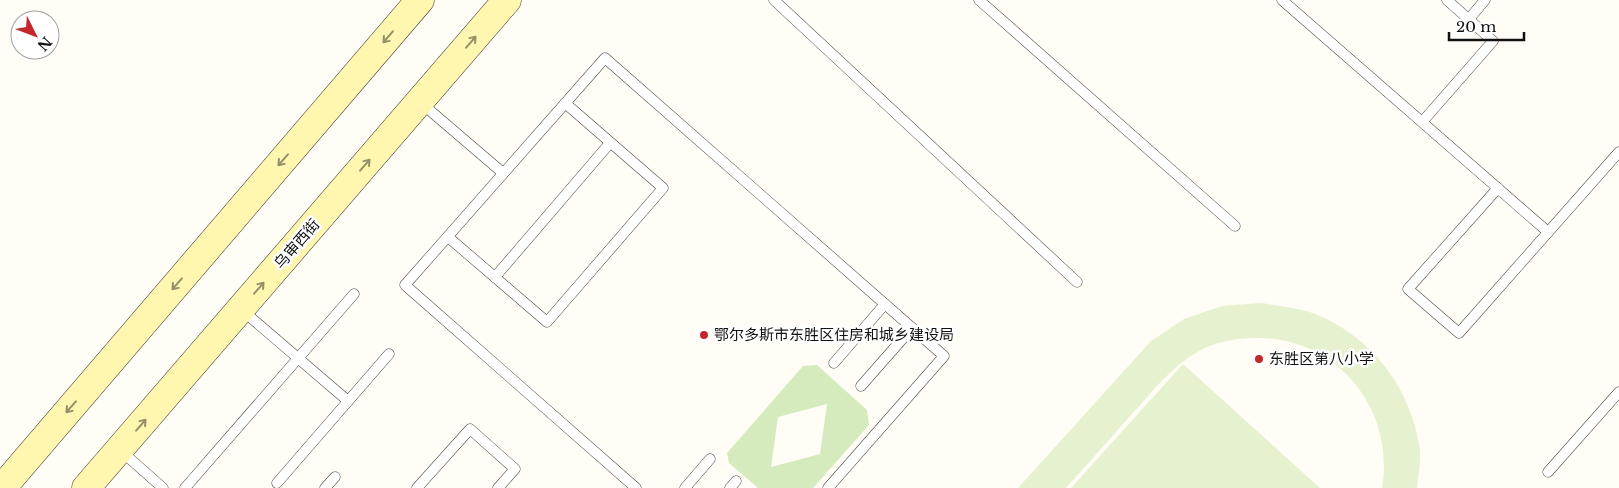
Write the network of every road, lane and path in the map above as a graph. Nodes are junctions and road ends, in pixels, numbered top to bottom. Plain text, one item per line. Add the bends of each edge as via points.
1 (420, 0) edge
2 (507, 0) edge
3 (774, 0) edge
4 (979, 0) edge
5 (1282, 0) edge
6 (1447, 0) edge
7 (1485, 0) edge
8 (1468, 19) junction
9 (420, 101) junction
10 (565, 103) junction
11 (1423, 121) junction
12 (610, 143) junction
13 (1619, 152) edge
14 (503, 174) junction
15 (1498, 188) junction
16 (1235, 226) dead end
17 (1548, 232) junction
18 (448, 237) junction
19 (495, 277) junction
20 (1077, 282) dead end
21 (354, 294) dead end
22 (885, 304) junction
23 (241, 309) junction
24 (912, 328) junction
25 (389, 354) dead end
26 (298, 358) junction
27 (834, 363) dead end
28 (860, 386) dead end
29 (1619, 392) edge
30 (348, 401) junction
31 (119, 450) junction
32 (710, 459) dead end
33 (1548, 472) dead end
34 (335, 477) dead end
35 (277, 483) dead end
36 (2, 488) edge
37 (86, 488) edge
38 (163, 488) edge
39 (185, 488) edge
40 (325, 488) edge
41 (418, 488) edge
42 (498, 488) edge
43 (636, 488) edge
44 (685, 488) edge
45 (828, 488) edge

1 -> 36 main road
9 -> 2 main road, 乌审西街
3 - 20 lane
4 - 16 lane
5 - 11 lane
6 - 8 lane
7 - 8 lane
8 - 11 lane via 1493,41
9 - 14 lane
23 -> 9 main road, 乌审西街
10 - 12 lane
10 - 14 lane
10 - 22 lane via 605,58
11 - 15 lane
12 - 19 lane
12 - 19 lane via 663,188 547,322
13 - 17 lane
14 - 18 lane
15 - 17 lane
15 - 17 lane via 1408,288 1458,333
18 - 19 lane
18 - 43 lane via 405,285
21 - 26 lane
22 - 24 lane
22 - 27 lane
23 - 26 lane
31 -> 23 main road, 乌审西街
24 - 28 lane
24 - 45 lane via 944,356
25 - 30 lane
26 - 30 lane
26 - 39 lane
29 - 33 lane
30 - 35 lane
31 - 37 main road, 乌审西街
31 - 38 lane
32 - 44 lane
34 - 40 lane
41 - 42 lane via 470,429 515,469

